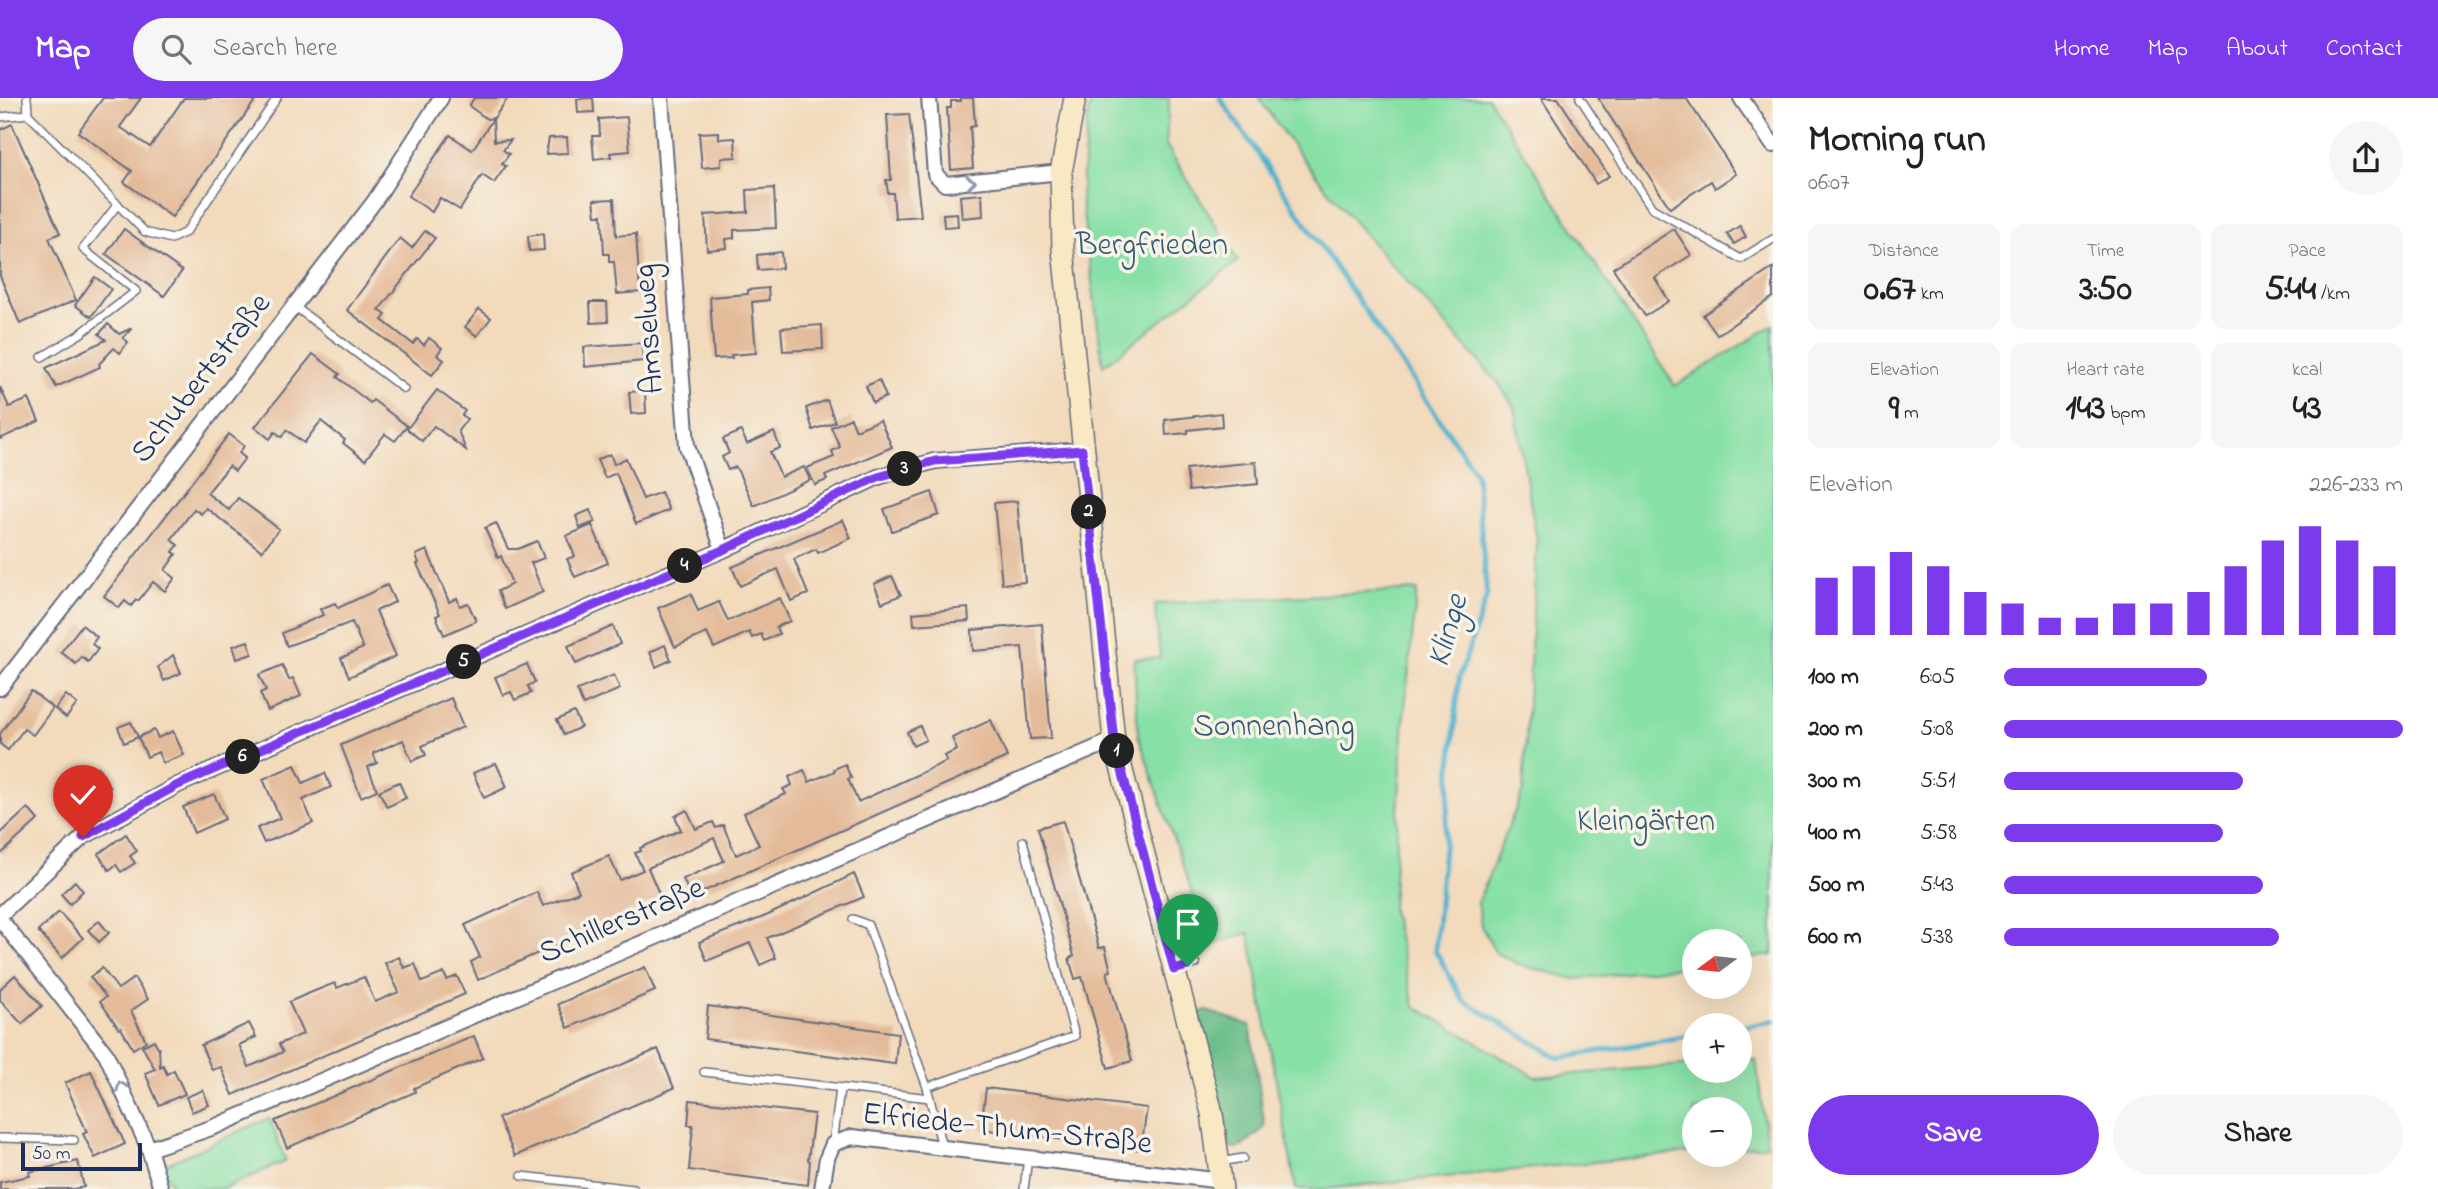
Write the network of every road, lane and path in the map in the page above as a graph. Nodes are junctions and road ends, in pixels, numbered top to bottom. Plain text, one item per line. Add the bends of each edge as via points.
1 (27, 98) edge
2 (277, 98) edge
3 (442, 98) edge
4 (661, 98) edge
5 (929, 98) edge
6 (1075, 98) edge
7 (1580, 98) edge
8 (1741, 98) edge
9 (28, 114) junction
10 (0, 117) edge
11 (1773, 145) edge
12 (1061, 172) junction
13 (118, 204) junction
14 (1773, 240) edge
15 (294, 306) junction
16 (42, 357) dead end
17 (404, 389) dead end
18 (1082, 450) junction
19 (723, 550) junction
20 (0, 688) edge
21 (1114, 740) junction
22 (1023, 841) dead end
23 (0, 917) edge
24 (853, 919) dead end
25 (1196, 964) dead end
26 (1174, 970) junction
27 (705, 1072) dead end
28 (927, 1087) junction
29 (840, 1089) junction
30 (930, 1098) junction
31 (0, 1138) edge
32 (74, 1140) dead end
33 (833, 1144) junction
34 (942, 1148) junction
35 (149, 1149) junction
36 (1028, 1158) junction
37 (1243, 1158) dead end
38 (522, 1175) dead end
39 (1221, 1177) edge
40 (161, 1189) edge
41 (634, 1189) edge
42 (822, 1189) edge
43 (1024, 1189) edge

1 - 9 lane
2 - 13 lane via 186,232 171,239 145,232
3 - 15 street, Schubertstraße via 374,202
4 - 19 street, Amselweg via 687,446
5 -> 12 street via 935,174 945,184
6 - 12 street
7 - 14 lane via 1652,208 1741,259
8 - 11 street
9 - 10 lane
9 - 13 lane
12 - 18 street via 1063,248
13 - 16 lane via 83,249 136,292
15 - 17 lane
15 - 20 street, Schubertstraße
18 - 19 street via 935,461 878,477
18 - 21 street
19 - 23 street via 178,785 83,837
21 - 26 street
21 - 35 street, Schillerstraße via 214,1128
22 - 28 lane via 1075,1036
35 -> 23 street via 106,1054
24 - 28 lane via 868,925
25 - 26 lane
26 - 39 street via 1212,1113
27 - 29 lane
28 - 30 lane
29 - 30 lane
29 - 33 lane
30 - 34 lane
31 - 32 lane
33 - 34 street, Elfriede-Thum-Straße via 852,1137
33 - 42 street, Elfriede-Thum-Straße
34 - 36 street, Elfriede-Thum-Straße
35 - 40 street
36 - 39 street, Elfriede-Thum-Straße
36 - 43 lane
37 - 39 lane
38 - 41 lane

